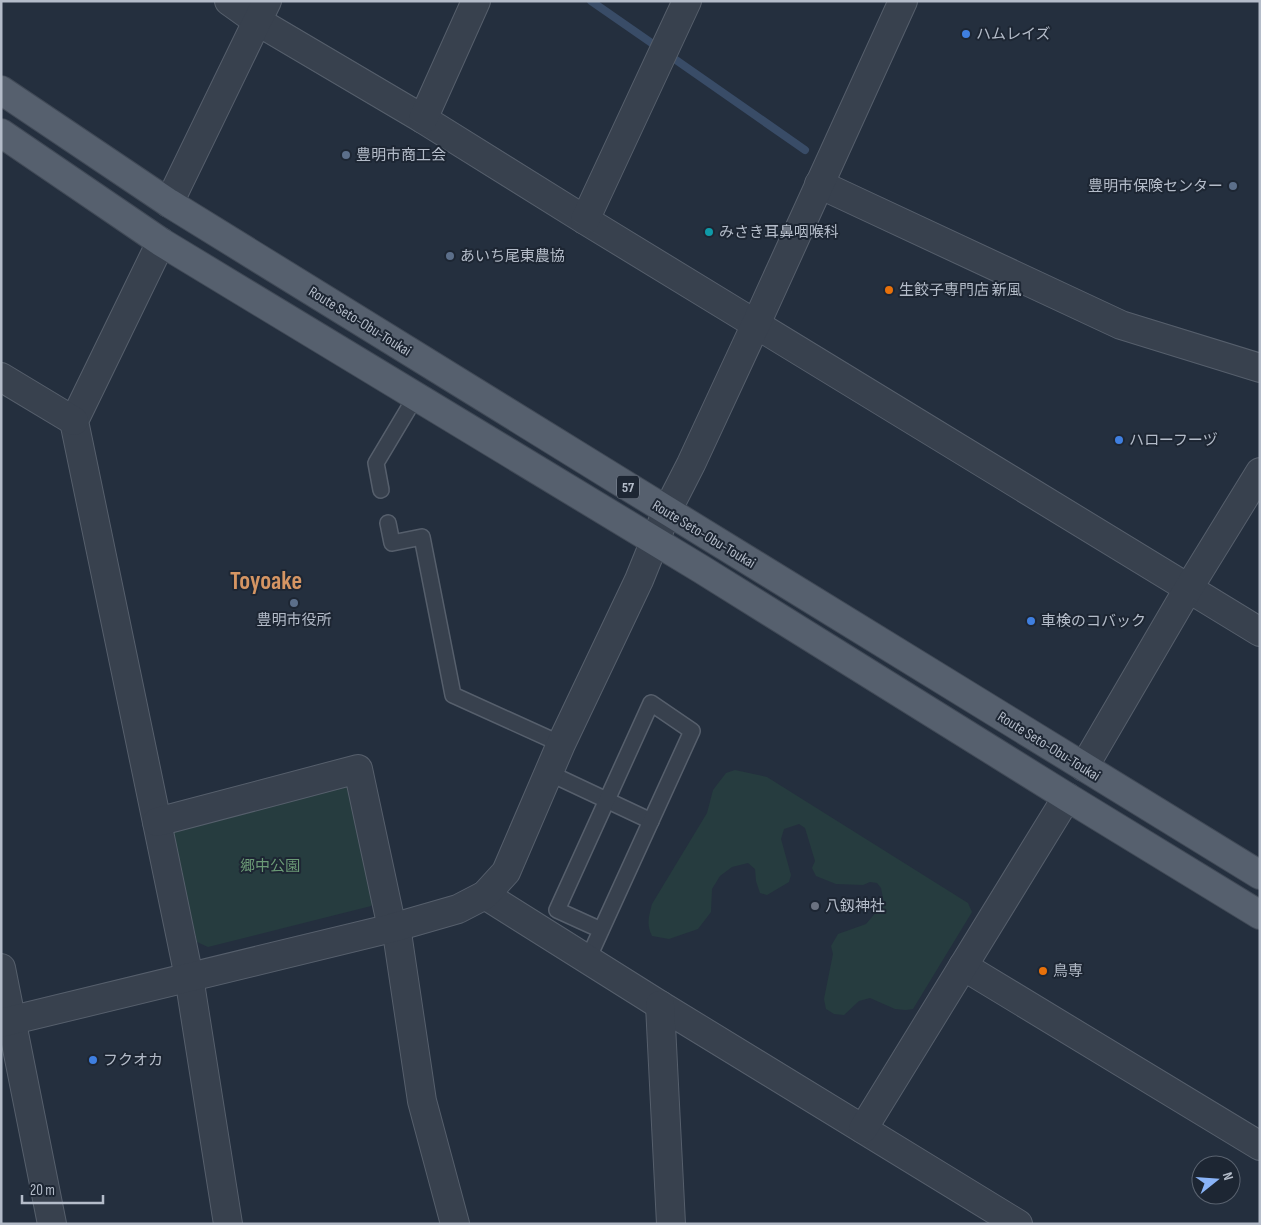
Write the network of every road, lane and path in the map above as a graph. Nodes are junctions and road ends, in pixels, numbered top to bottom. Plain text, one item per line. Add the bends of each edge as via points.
1 (229, 1) edge
2 (476, 1) edge
3 (687, 1) edge
4 (903, 1) edge
5 (262, 11) edge
6 (1, 90) edge
7 (423, 119) junction
8 (1, 133) edge
9 (819, 184) junction
10 (169, 204) junction
11 (585, 220) junction
12 (161, 242) junction
13 (756, 324) junction
14 (1260, 368) edge
15 (1, 377) edge
16 (416, 396) junction
17 (74, 421) junction
18 (1260, 472) edge
19 (381, 490) dead end
20 (666, 511) junction
21 (388, 523) dead end
22 (654, 541) junction
23 (1188, 589) junction
24 (1260, 632) edge
25 (561, 744) junction
26 (1084, 767) junction
27 (549, 773) junction
28 (1067, 797) junction
29 (607, 800) junction
30 (651, 821) junction
31 (157, 822) junction
32 (1260, 874) edge
33 (485, 895) junction
34 (1260, 915) edge
35 (394, 927) junction
36 (601, 930) junction
37 (588, 960) junction
38 (963, 966) junction
39 (1, 968) edge
40 (190, 977) junction
41 (660, 1004) junction
42 (6, 1022) edge
43 (863, 1129) junction
44 (1260, 1146) edge
45 (52, 1224) edge
46 (228, 1224) edge
47 (455, 1224) edge
48 (672, 1224) edge
49 (1018, 1224) edge

1 - 5 street
2 - 7 street
3 - 11 street
4 - 9 street
5 - 7 street
5 - 10 street
6 - 10 main road, Route Seto-Obu-Toukai / 57
7 - 11 street
8 - 12 main road, 57
9 - 13 street
9 - 14 street via 1121,325
10 - 20 main road, Route Seto-Obu-Toukai / 57
11 - 13 street
12 - 16 main road, 57
12 - 17 street
13 - 20 street
13 - 23 street
15 - 17 street
16 - 19 lane via 376,463
16 - 22 main road, 57
17 - 31 street
18 - 23 street
20 - 22 street
20 - 26 main road, Route Seto-Obu-Toukai / 57
21 - 25 lane via 392,542 422,537 453,694
22 - 25 street via 639,580
22 - 28 main road, 57
23 - 24 street
23 - 26 street
25 - 27 street
26 - 32 main road, Route Seto-Obu-Toukai / 57
27 - 29 lane
27 - 33 street via 506,872
28 - 34 main road, 57
28 - 38 street
29 - 30 lane
29 - 30 lane via 651,703 692,731
29 - 36 lane via 557,910
30 - 36 lane
31 - 35 street via 358,769
31 - 40 street
33 - 35 street via 458,909
33 - 37 street
35 - 40 street
35 - 47 street via 422,1101
36 - 37 lane
37 - 41 street
38 - 43 street
38 - 44 street
39 - 42 street
40 - 42 street
40 - 46 street
41 - 43 street
41 - 48 street
42 - 45 street
43 - 49 street

